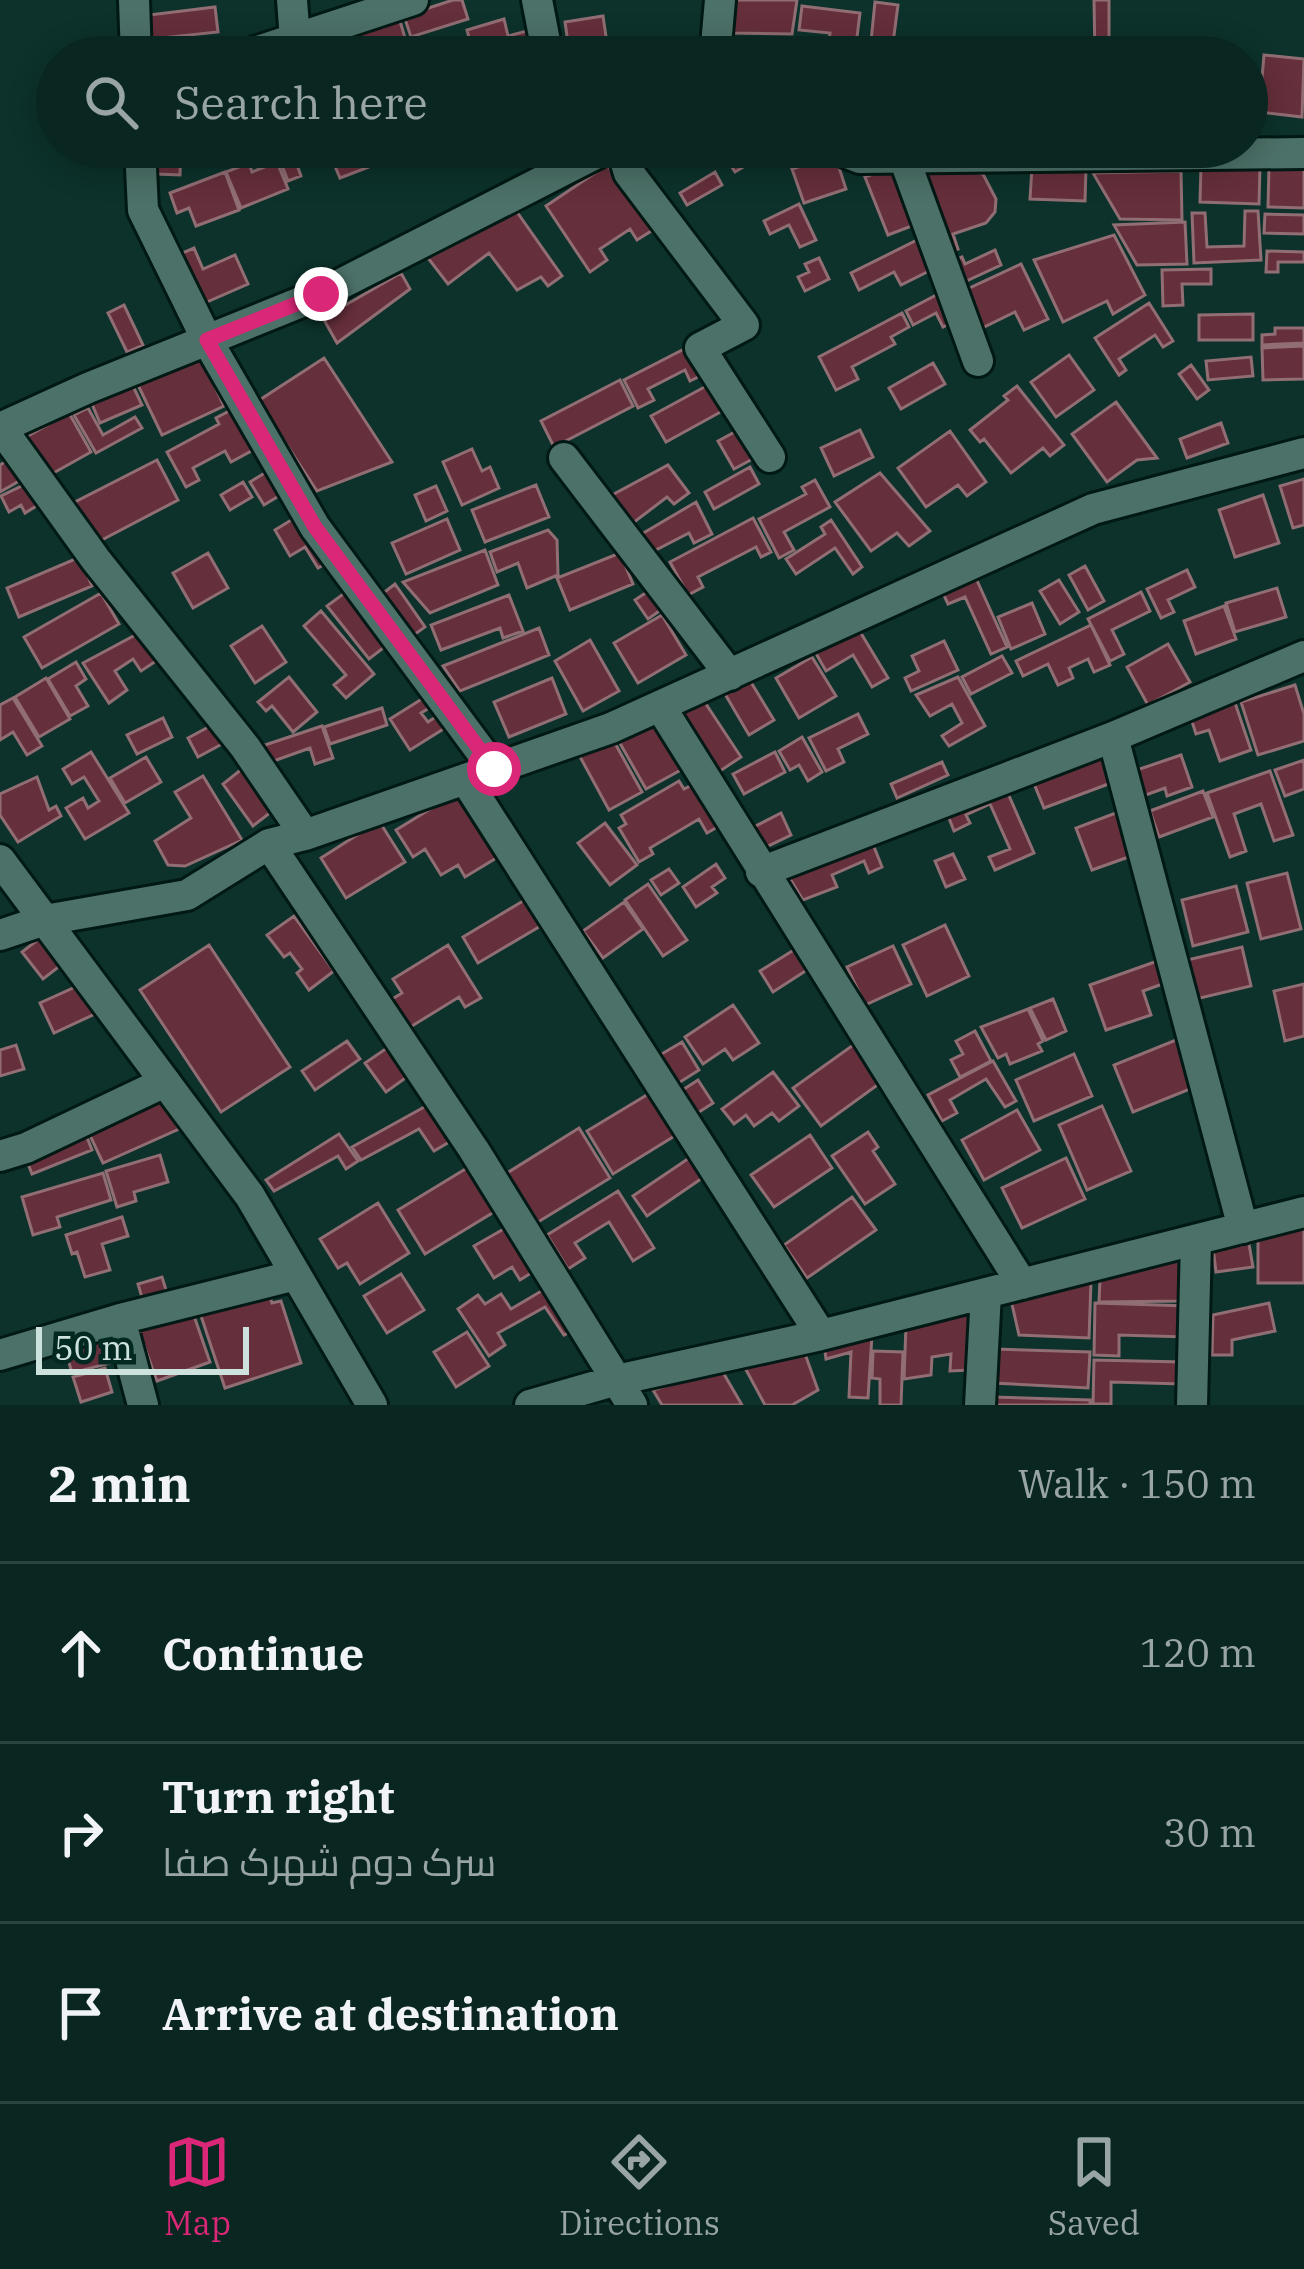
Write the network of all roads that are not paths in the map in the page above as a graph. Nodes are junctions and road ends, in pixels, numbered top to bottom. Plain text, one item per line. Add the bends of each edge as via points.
1 (134, 0) edge
2 (292, 0) edge
3 (412, 0) edge
4 (537, 0) edge
5 (720, 0) edge
6 (135, 36) edge
7 (295, 36) edge
8 (307, 36) edge
9 (544, 36) edge
10 (717, 36) edge
11 (1268, 153) edge
12 (1304, 153) edge
13 (141, 168) edge
14 (547, 168) edge
15 (627, 168) edge
16 (908, 168) edge
17 (207, 340) junction
18 (978, 362) dead end
19 (0, 427) edge
20 (1304, 453) edge
21 (770, 457) dead end
22 (564, 458) dead end
23 (1304, 656) edge
24 (730, 675) junction
25 (660, 706) junction
26 (1113, 737) junction
27 (480, 774) junction
28 (305, 835) junction
29 (269, 844) junction
30 (0, 860) edge
31 (761, 872) junction
32 (45, 920) junction
33 (0, 934) edge
34 (165, 1082) junction
35 (0, 1156) edge
36 (1304, 1212) edge
37 (1243, 1228) junction
38 (1196, 1240) junction
39 (296, 1275) junction
40 (1022, 1284) junction
41 (986, 1293) junction
42 (120, 1319) junction
43 (821, 1335) junction
44 (0, 1355) edge
45 (625, 1392) edge
46 (143, 1405) edge
47 (372, 1405) edge
48 (530, 1405) edge
49 (980, 1405) edge
50 (1192, 1405) edge

1 - 6 street
2 - 7 street
3 - 8 street
4 - 9 street
5 - 10 street
11 - 12 street
13 - 17 street via 143,210
14 - 17 street via 321,294
15 - 21 street via 744,325 700,348
16 - 18 street
17 - 19 street
17 - 27 street via 315,527
19 - 28 street
20 - 24 street via 1093,509
22 - 24 street
23 - 26 street
24 - 25 street
25 - 27 street
25 - 31 street
26 - 31 street
26 - 37 street
27 - 28 street
27 - 43 street
28 - 29 street
29 - 32 street via 187,895
29 - 45 street
30 - 32 street
31 - 40 street
32 - 33 street
32 - 34 street
34 - 35 street
34 - 39 street via 250,1196
36 - 37 street
37 - 38 street
38 - 40 street
38 - 50 street
39 - 42 street
39 - 47 street
40 - 41 street
41 - 43 street
41 - 49 street
42 - 44 street
42 - 46 street
43 - 45 street
45 - 48 street

